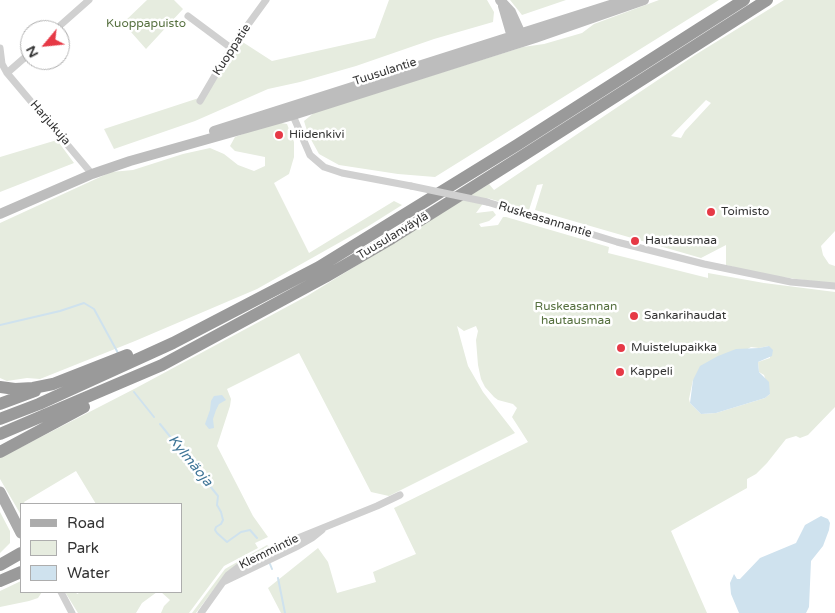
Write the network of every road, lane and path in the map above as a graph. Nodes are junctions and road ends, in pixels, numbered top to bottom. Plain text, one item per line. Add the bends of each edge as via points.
1 (89, 0) edge
2 (266, 0) edge
3 (626, 0) edge
4 (644, 0) edge
5 (744, 0) edge
6 (766, 0) edge
7 (501, 1) edge
8 (188, 16) dead end
9 (66, 20) edge
10 (517, 38) junction
11 (0, 48) edge
12 (231, 48) junction
13 (20, 62) edge
14 (7, 73) junction
15 (200, 101) dead end
16 (291, 111) junction
17 (92, 174) junction
18 (0, 214) edge
19 (835, 286) edge
20 (233, 312) junction
21 (162, 365) junction
22 (53, 384) junction
23 (0, 387) edge
24 (0, 404) edge
25 (0, 419) edge
26 (0, 434) edge
27 (0, 452) edge
28 (0, 487) edge
29 (0, 492) edge
30 (400, 495) dead end
31 (20, 520) edge
32 (20, 531) edge
33 (20, 554) edge
34 (0, 565) edge
35 (20, 572) edge
36 (0, 582) edge
37 (62, 593) edge
38 (72, 613) edge
39 (201, 613) edge

1 - 9 street
2 - 12 street, Kuoppatie
3 - 10 main road, Tuusulantie
4 - 10 main road, Tuusulantie via 598,18
5 - 20 highway, Tuusulanväylä via 385,227 319,267
6 - 21 highway, Tuusulanväylä via 392,238
7 - 10 main road via 511,12
8 - 12 street
10 - 16 main road, Tuusulantie
11 - 14 street
12 - 15 street, Kuoppatie
13 - 14 street
14 - 17 street, Harjukuja
16 - 17 main road, Tuusulantie via 161,147
16 - 19 street, Ruskeasannantie, bridge via 310,154 324,167 342,173 487,202 617,242 704,264 791,282
17 - 18 main road, Tuusulantie
20 - 22 highway
20 - 25 highway, Tuusulanväylä via 104,375
21 - 26 highway, Tuusulanväylä
21 - 27 highway
22 - 23 highway via 33,388
22 - 24 highway
28 - 31 main road
29 - 32 main road
30 - 39 street, Klemmintie via 323,529 298,546 221,584
33 - 34 highway
35 - 36 highway
37 - 38 street

